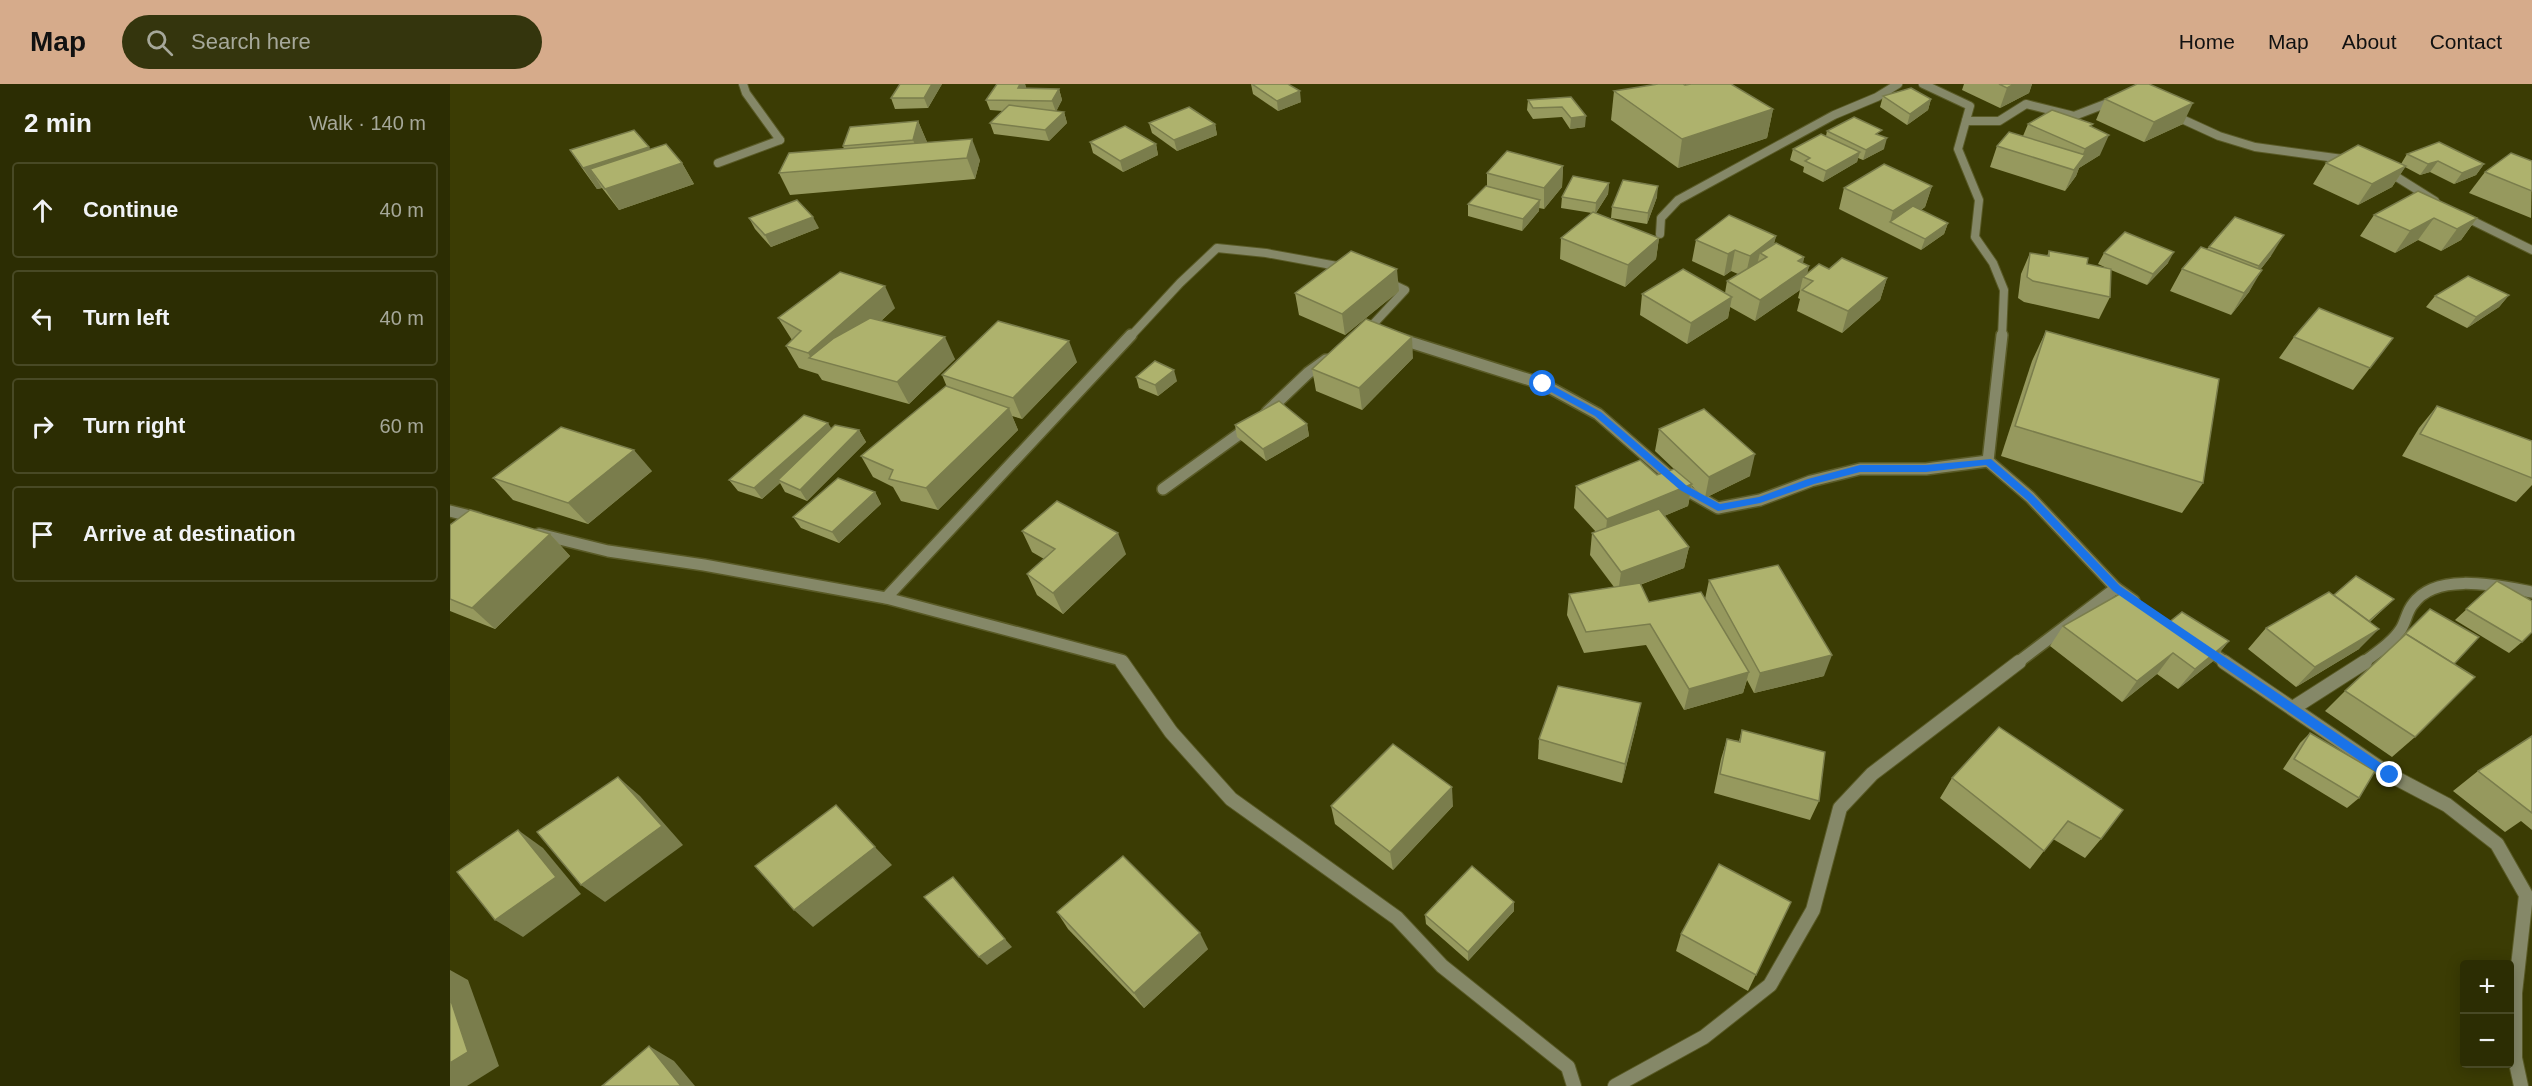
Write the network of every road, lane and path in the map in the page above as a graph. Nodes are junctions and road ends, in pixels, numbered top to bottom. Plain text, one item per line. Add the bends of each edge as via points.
1 (743, 84) edge
2 (1898, 84) edge
3 (1923, 84) edge
4 (2126, 96) edge
5 (2165, 111) edge
6 (1966, 121) junction
7 (2356, 161) edge
8 (717, 163) dead end
9 (2374, 166) edge
10 (2440, 203) edge
11 (2450, 209) edge
12 (1660, 234) dead end
13 (2532, 250) edge
14 (1354, 270) edge
15 (1375, 276) edge
16 (1370, 330) junction
17 (1352, 342) edge
18 (1334, 355) edge
19 (1988, 462) junction
20 (1163, 489) dead end
21 (450, 511) edge
22 (495, 523) edge
23 (529, 531) edge
24 (2116, 588) junction
25 (2532, 592) edge
26 (886, 598) junction
27 (2146, 608) edge
28 (2195, 642) edge
29 (2293, 708) junction
30 (2529, 895) edge
31 (1574, 1086) edge
32 (1615, 1086) edge
33 (2521, 1086) edge

1 - 8 street via 780,140
2 - 12 street via 1678,200 1660,218
3 - 6 street via 1970,106
4 - 6 street via 2074,116 2026,104 1999,121
5 - 7 street via 2219,136 2255,147
6 - 19 street via 1959,149 1979,200 1976,237 2004,290
9 - 10 street via 2392,171 2407,185
11 - 13 street
14 - 26 street via 1217,248 1172,291
15 - 16 street via 1405,290
16 - 17 street
16 - 19 street via 1543,384 1598,414 1683,488 1718,507 1760,500 1811,481 1860,469 1926,469
18 - 20 street via 1308,373 1259,420
19 - 24 street via 2030,497
21 - 22 street
23 - 26 street via 608,551
24 - 27 street
24 - 32 street via 1872,774 1840,808 1813,910 1770,985 1704,1037
25 - 29 street via 2461,582 2433,588 2415,601 2399,633 2374,655
26 - 31 street via 1121,660 1171,732 1231,799 1397,918 1442,966 1568,1067
28 - 29 street
29 - 30 street via 2390,775 2447,805 2497,844
30 - 33 street via 2515,993 2515,1058

